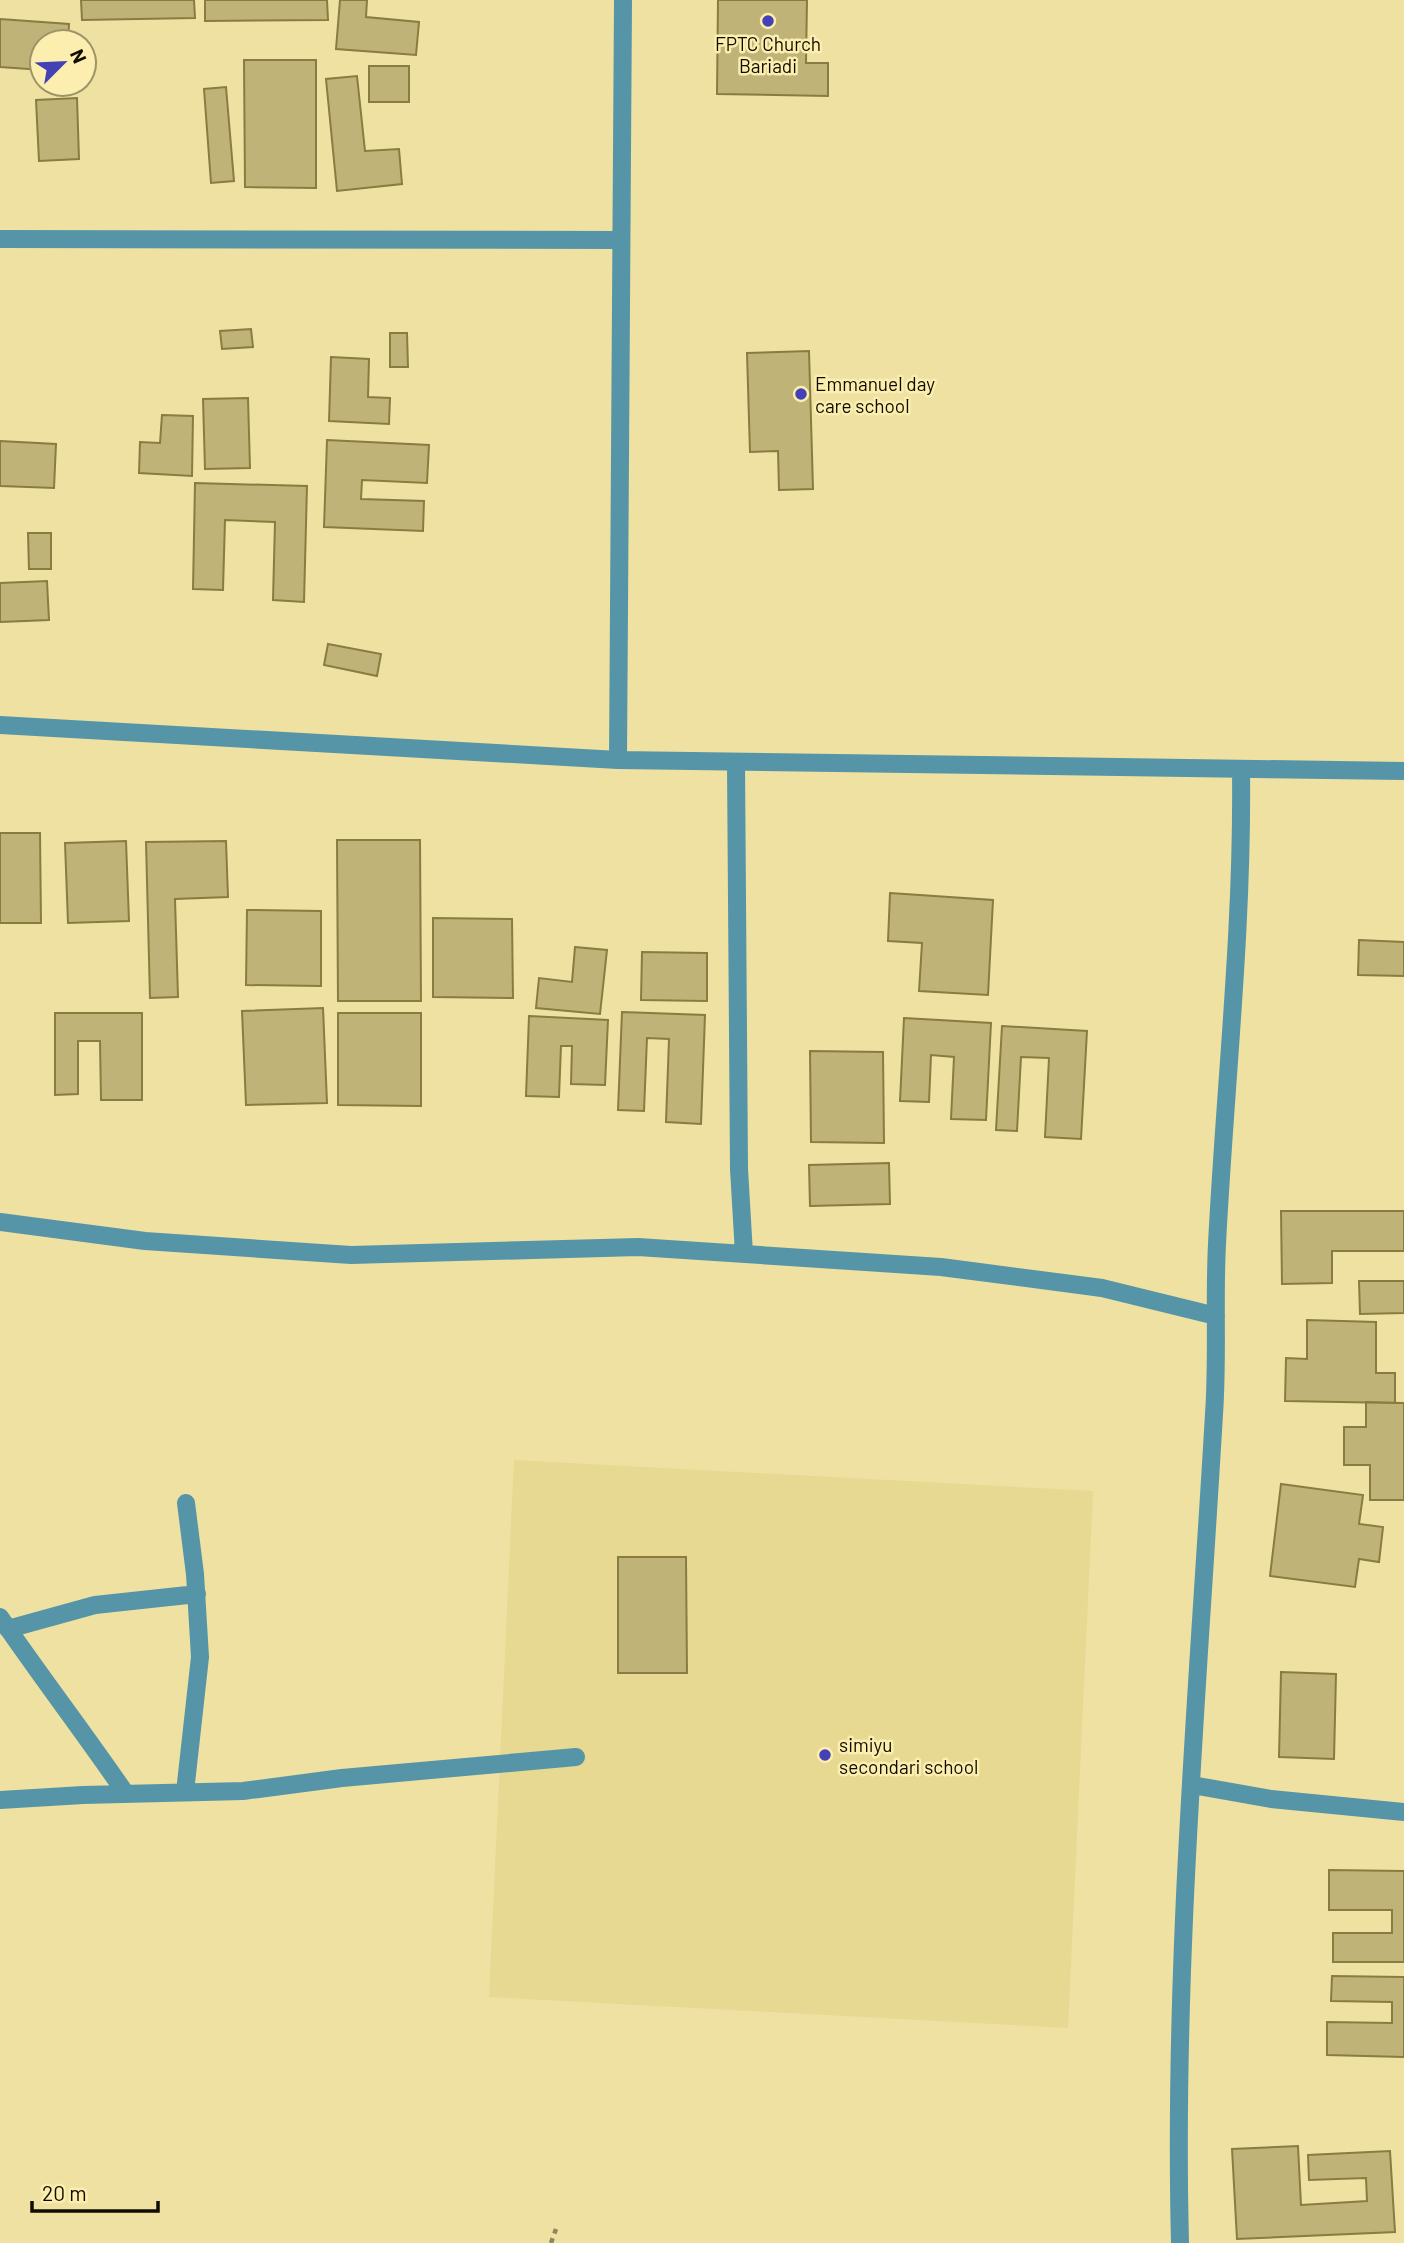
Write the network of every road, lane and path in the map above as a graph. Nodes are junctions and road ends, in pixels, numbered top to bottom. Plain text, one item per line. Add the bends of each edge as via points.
1 (623, 0) edge
2 (0, 239) edge
3 (621, 240) junction
4 (0, 725) edge
5 (618, 760) junction
6 (736, 763) junction
7 (1241, 771) junction
8 (1404, 772) edge
9 (0, 1222) edge
10 (744, 1254) junction
11 (1216, 1316) junction
12 (186, 1503) dead end
13 (197, 1594) junction
14 (4, 1623) edge
15 (576, 1757) dead end
16 (1192, 1785) junction
17 (186, 1792) junction
18 (126, 1794) junction
19 (0, 1800) edge
20 (1404, 1812) edge
21 (556, 2229) dead end
22 (551, 2243) edge
23 (1180, 2243) edge

1 - 3 street
2 - 3 street
3 - 5 street
4 - 5 street
5 - 6 street
6 - 7 street
6 - 10 street via 739,1169
7 - 8 street
7 - 11 street via 1242,861 1216,1246
9 - 10 street via 145,1241 351,1255 638,1247
10 - 11 street via 942,1268 1102,1288
11 - 16 street via 1215,1408
12 - 13 street
13 - 14 street via 95,1605
13 - 17 street via 200,1657
14 - 18 street
15 - 17 street via 243,1791
16 - 20 street via 1270,1799
16 - 23 street via 1177,2120
17 - 18 street
18 - 19 street
21 - 22 path

